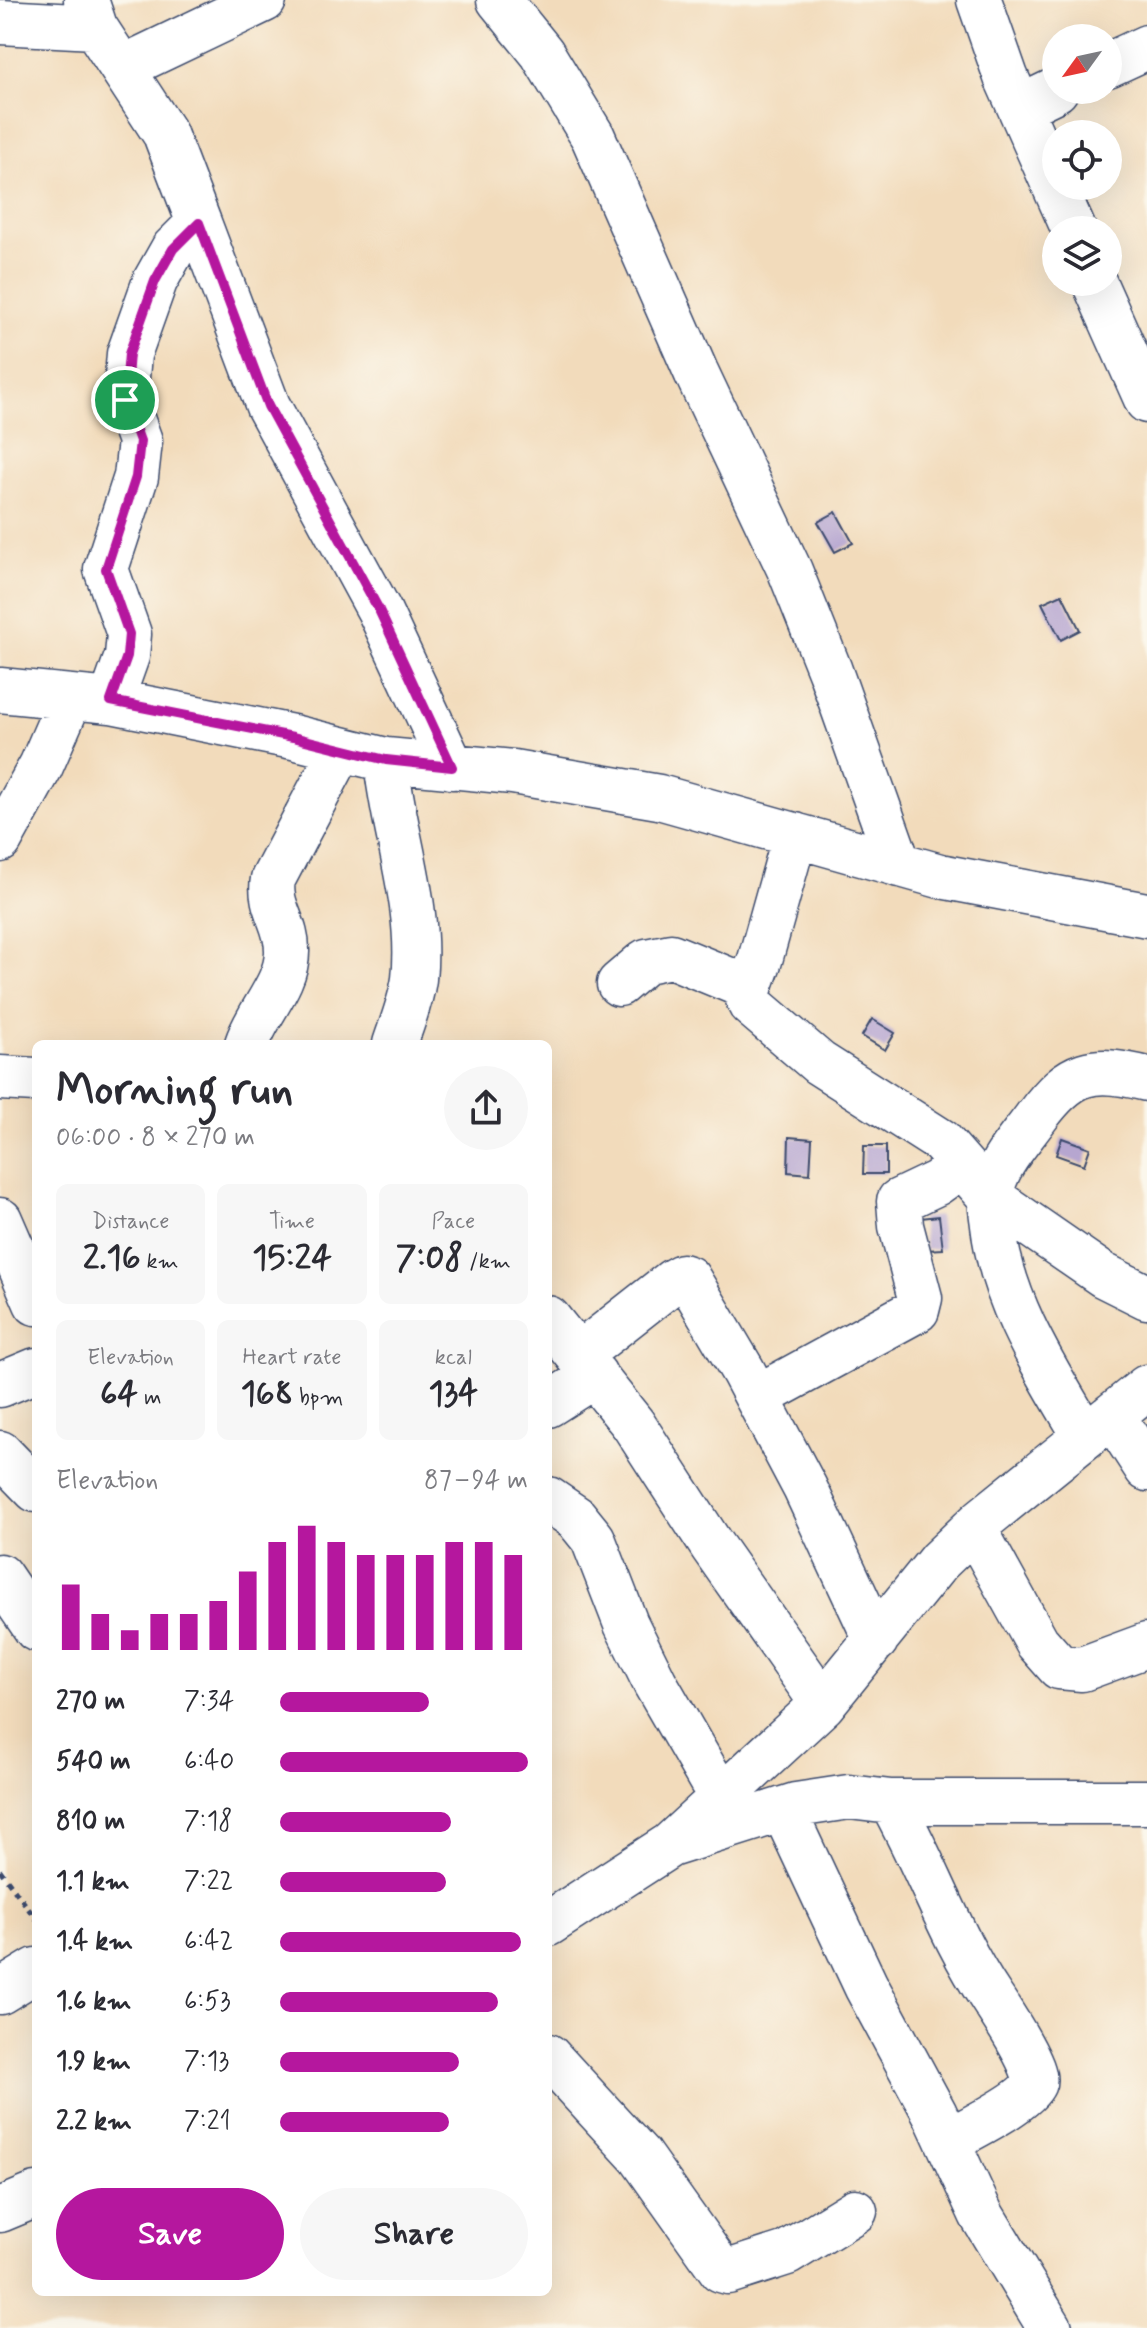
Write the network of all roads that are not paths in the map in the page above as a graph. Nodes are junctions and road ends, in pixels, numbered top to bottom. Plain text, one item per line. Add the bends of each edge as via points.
1 (264, 0) edge
2 (499, 0) edge
3 (979, 0) edge
4 (91, 14) edge
5 (0, 22) edge
6 (1147, 47) edge
7 (1122, 59) edge
8 (124, 67) junction
9 (1039, 98) edge
10 (1070, 216) edge
11 (199, 223) junction
12 (1100, 296) edge
13 (1147, 401) edge
14 (0, 690) edge
15 (91, 699) junction
16 (341, 750) junction
17 (386, 760) junction
18 (452, 767) junction
19 (795, 835) junction
20 (0, 840) edge
21 (899, 865) junction
22 (1147, 915) edge
23 (619, 984) dead end
24 (749, 988) junction
25 (249, 1040) edge
26 (396, 1040) edge
27 (0, 1078) edge
28 (1147, 1079) edge
29 (32, 1080) edge
30 (976, 1181) junction
31 (0, 1220) edge
32 (32, 1294) edge
33 (1147, 1297) edge
34 (552, 1323) edge
35 (588, 1364) junction
36 (32, 1372) edge
37 (0, 1385) edge
38 (1147, 1387) edge
39 (757, 1397) junction
40 (552, 1401) edge
41 (1099, 1426) junction
42 (0, 1453) edge
43 (1147, 1469) edge
44 (32, 1486) edge
45 (552, 1502) edge
46 (974, 1528) junction
47 (0, 1576) edge
48 (32, 1623) edge
49 (876, 1640) junction
50 (1147, 1645) edge
51 (823, 1704) junction
52 (720, 1796) junction
53 (891, 1802) junction
54 (1147, 1802) edge
55 (783, 1809) junction
56 (670, 1845) junction
57 (552, 1921) edge
58 (32, 1972) edge
59 (0, 1992) edge
60 (552, 2060) edge
61 (948, 2141) junction
62 (32, 2197) edge
63 (0, 2210) edge
64 (855, 2211) dead end
65 (1050, 2328) edge

1 - 8 street
2 - 21 street via 542,53 593,137 790,571
3 - 9 street via 1006,77
4 - 5 street
4 - 8 street
6 - 7 street
8 - 11 street via 165,134
9 - 10 street
11 - 15 street via 173,249 155,281 129,354 125,400 140,441 136,477 106,569 129,634 127,656
11 - 18 street via 268,406 379,610
12 - 13 street
14 - 15 street
15 - 16 street
15 - 20 street via 41,766
16 - 17 street
16 - 25 street via 273,879 271,900 287,934 286,964
17 - 18 street
17 - 26 street via 415,935 411,997
18 - 19 street via 659,797
19 - 21 street
19 - 24 street
21 - 22 street
23 - 24 street via 646,961 671,956
24 - 30 street via 750,1004 819,1063 933,1134
27 - 29 street
28 - 30 street via 1104,1071 1058,1088 999,1168
30 - 33 street via 1103,1275
30 - 39 street via 937,1183 899,1201 920,1298 917,1310
30 - 41 street via 1030,1343
31 - 32 street
34 - 35 street
35 - 39 street via 673,1281 685,1277
35 - 40 street
35 - 51 street
36 - 37 street
38 - 41 street
39 - 49 street
41 - 43 street
41 - 46 street
42 - 44 street
45 - 52 street via 576,1518 593,1539 643,1660
46 - 49 street via 939,1561
46 - 50 street via 1037,1642 1059,1667 1082,1669
47 - 48 street
49 - 51 street
51 - 52 street
52 - 56 street
53 - 54 street
53 - 55 street via 849,1797
53 - 61 street via 964,1953 1035,2077 1033,2086 1016,2100
55 - 56 street
55 - 61 street via 866,1986
56 - 57 street
58 - 59 street
60 - 64 street via 640,2156 721,2270 787,2253
61 - 65 street via 981,2214
62 - 63 street

